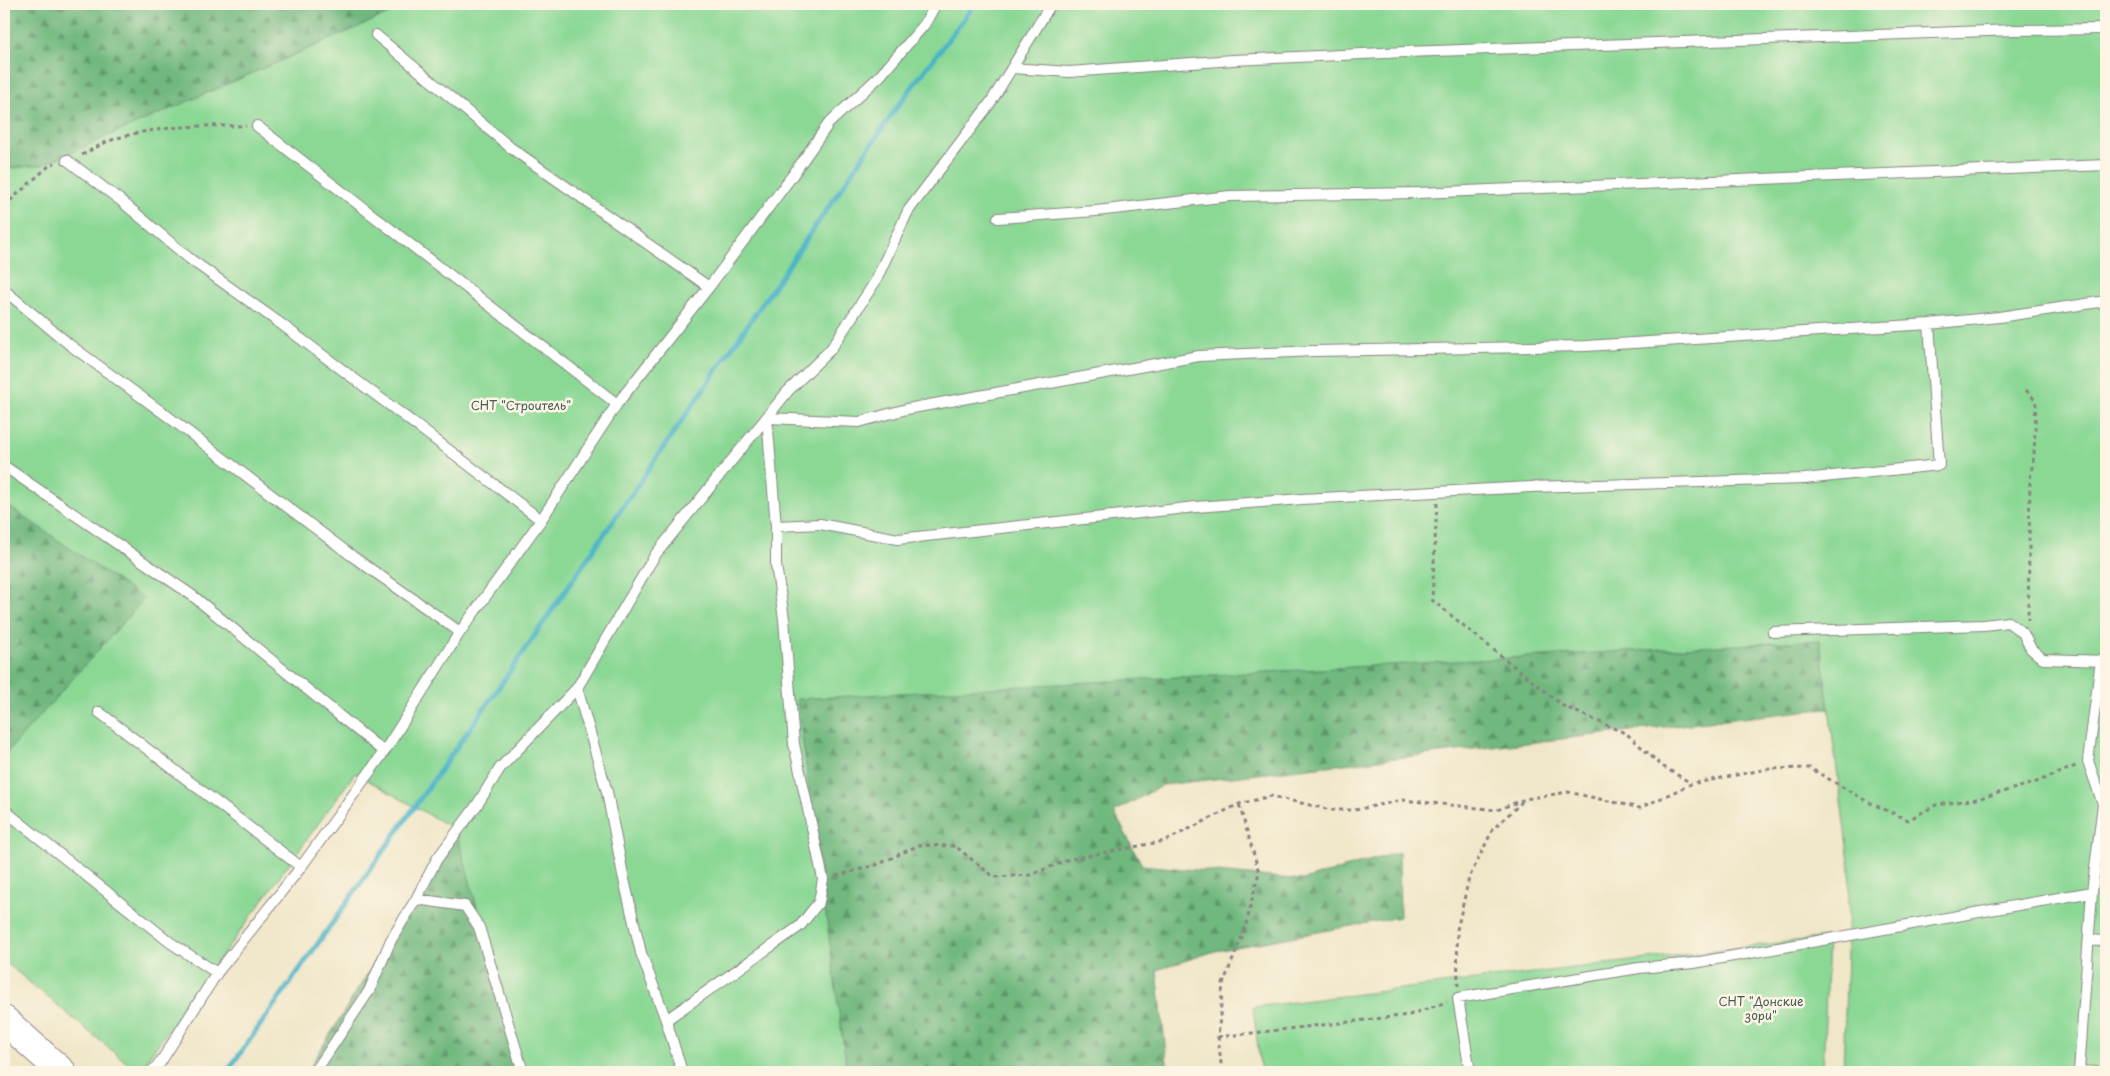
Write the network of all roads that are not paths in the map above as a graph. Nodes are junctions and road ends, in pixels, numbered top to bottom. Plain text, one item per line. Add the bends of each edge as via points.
1 (936, 4) edge
2 (1050, 4) edge
3 (2104, 4) edge
4 (2106, 8) edge
5 (2106, 29) edge
6 (376, 35) dead end
7 (1012, 68) junction
8 (256, 126) road end
9 (67, 160) road end
10 (2106, 164) edge
11 (998, 218) dead end
12 (709, 287) junction
13 (4, 290) edge
14 (2106, 301) edge
15 (1929, 324) junction
16 (617, 404) junction
17 (767, 418) junction
18 (4, 466) edge
19 (541, 520) junction
20 (776, 526) junction
21 (460, 632) junction
22 (1774, 632) dead end
23 (2104, 661) edge
24 (577, 688) junction
25 (99, 712) dead end
26 (384, 752) junction
27 (2104, 804) edge
28 (4, 810) edge
29 (301, 867) junction
30 (2092, 892) junction
31 (416, 899) junction
32 (2089, 940) junction
33 (2106, 941) edge
34 (217, 973) junction
35 (4, 1020) edge
36 (666, 1020) junction
37 (62, 1072) edge
38 (151, 1072) edge
39 (315, 1072) edge
40 (523, 1072) edge
41 (682, 1072) edge
42 (1470, 1072) edge
43 (2079, 1072) edge
44 (2098, 1072) edge

1 - 12 lane via 924,25 880,76 829,123
2 - 7 lane
3 - 4 lane
5 - 7 lane via 1406,52 1068,72
6 - 12 lane via 511,148
7 - 17 lane via 991,102 908,211 875,282 831,349 788,391
8 - 16 lane
9 - 19 lane via 190,259
10 - 11 lane via 1418,193 1230,196
12 - 16 lane
13 - 21 lane via 70,345 352,556
14 - 15 lane
15 - 17 lane via 1586,346 1199,356 907,409 859,422
15 - 20 lane via 1939,465 1804,479 1302,499 898,539 820,524
16 - 19 lane
17 - 20 lane
17 - 24 lane via 655,555
18 - 26 lane via 193,596
19 - 21 lane
20 - 36 lane via 776,565 784,619 794,744 823,879 820,902 800,926
21 - 26 lane
22 - 23 lane via 2008,622 2024,633 2031,648 2043,659
23 - 27 lane via 2088,762
24 - 31 lane via 500,768 436,859
24 - 36 lane via 608,792 641,953
25 - 29 lane
26 - 29 lane
27 - 30 lane
28 - 34 lane via 171,943
29 - 34 lane
30 - 32 lane
30 - 42 lane via 1694,963 1639,968 1458,998
31 - 39 lane via 391,940 369,991
31 - 40 lane via 465,906 479,927
32 - 33 lane
32 - 43 lane
34 - 38 lane
35 - 37 main road
36 - 41 lane
43 - 44 lane

